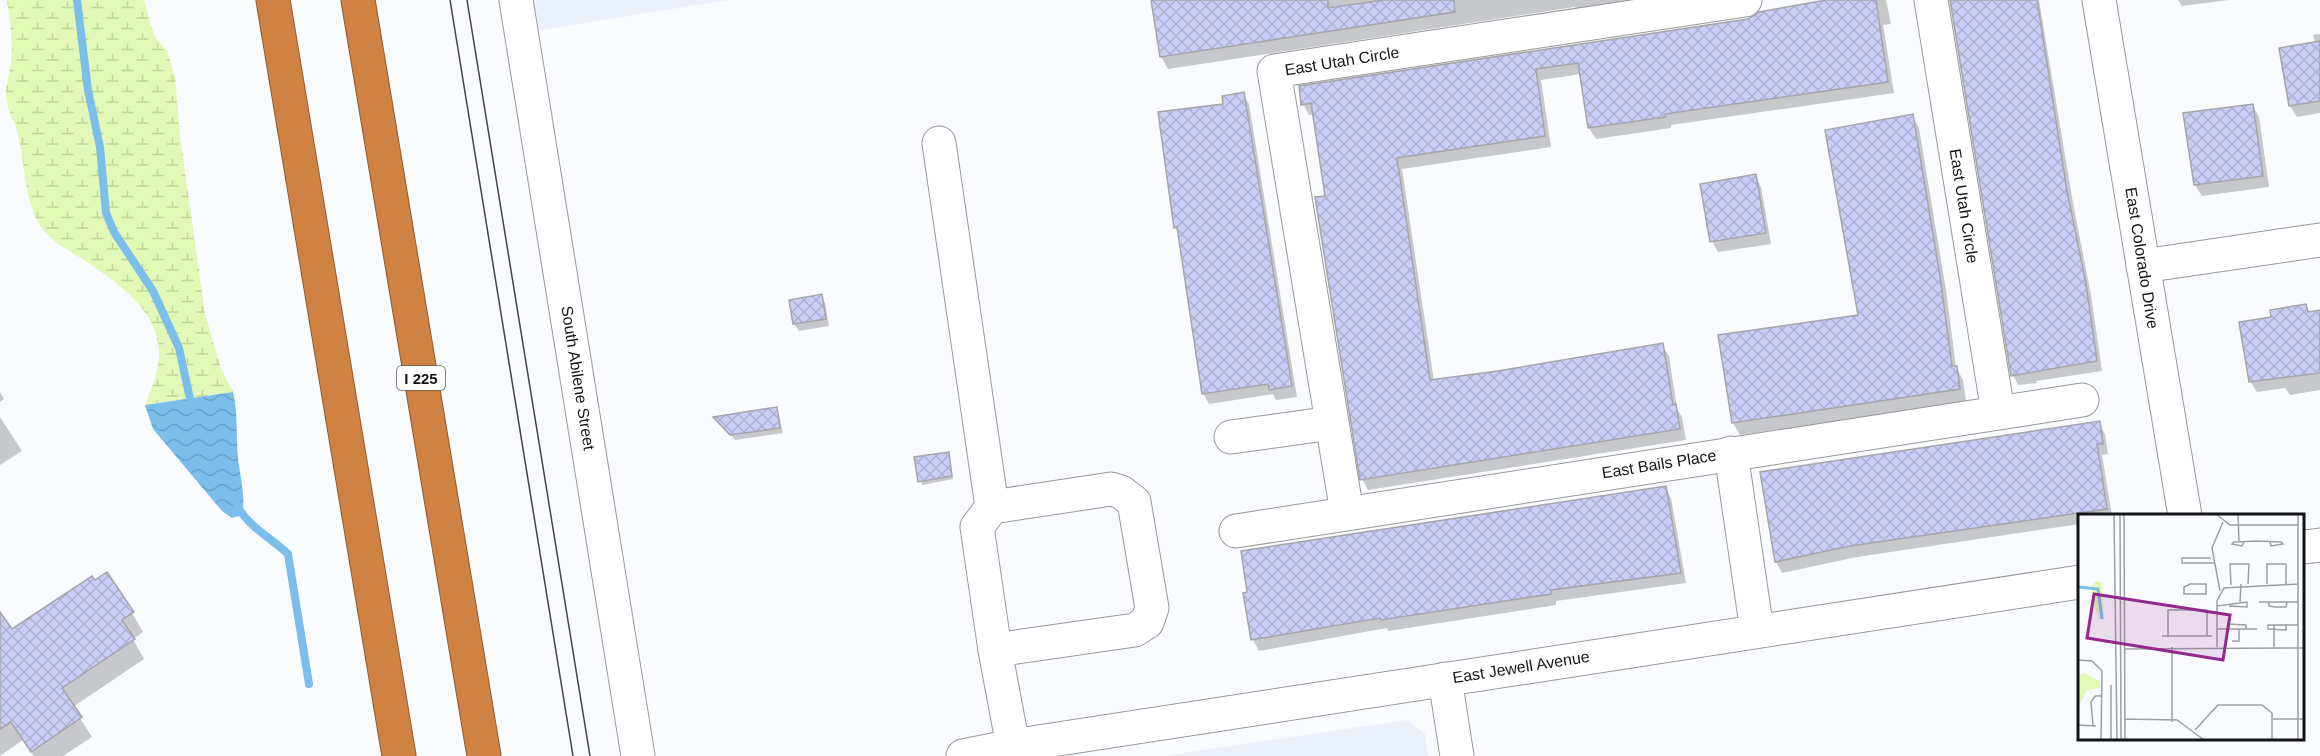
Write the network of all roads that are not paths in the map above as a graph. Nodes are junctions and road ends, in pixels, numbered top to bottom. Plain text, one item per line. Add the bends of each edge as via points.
1 (273, 0) edge
2 (358, 0) edge
3 (516, 0) edge
4 (1745, 0) edge
5 (1931, 0) edge
6 (2099, 0) edge
7 (939, 143) dead end
8 (2320, 240) edge
9 (2144, 266) junction
10 (2082, 400) dead end
11 (1998, 412) junction
12 (1332, 423) junction
13 (1231, 437) dead end
14 (1731, 453) junction
15 (992, 507) junction
16 (1347, 513) junction
17 (2185, 514) edge
18 (1236, 531) dead end
19 (2320, 545) edge
20 (2305, 547) edge
21 (2078, 582) edge
22 (1757, 631) junction
23 (995, 650) junction
24 (1445, 679) junction
25 (1013, 746) junction
26 (399, 756) edge
27 (484, 756) edge
28 (639, 756) edge
29 (963, 756) edge
30 (1457, 756) edge

1 - 26 highway
2 - 27 highway, I 225
3 - 28 street, South Abilene Street
4 - 12 street, East Utah Circle via 1274,71
5 - 11 street, East Utah Circle
6 - 9 street, East Colorado Drive
7 - 15 street
8 - 9 street
9 - 17 street, East Colorado Drive
10 - 11 street, East Bails Place
11 - 14 street, East Bails Place
12 - 13 street
12 - 16 street, East Utah Circle
14 - 16 street, East Bails Place
14 - 22 street
15 - 23 street via 977,527
15 - 23 street via 1111,489 1121,492 1134,502 1152,608 1147,622 1135,630
16 - 18 street, East Bails Place
19 - 20 street
21 - 22 street, East Jewell Avenue
22 - 24 street, East Jewell Avenue
23 - 25 street
24 - 25 street, East Jewell Avenue
24 - 30 street
25 - 29 street, East Jewell Avenue

